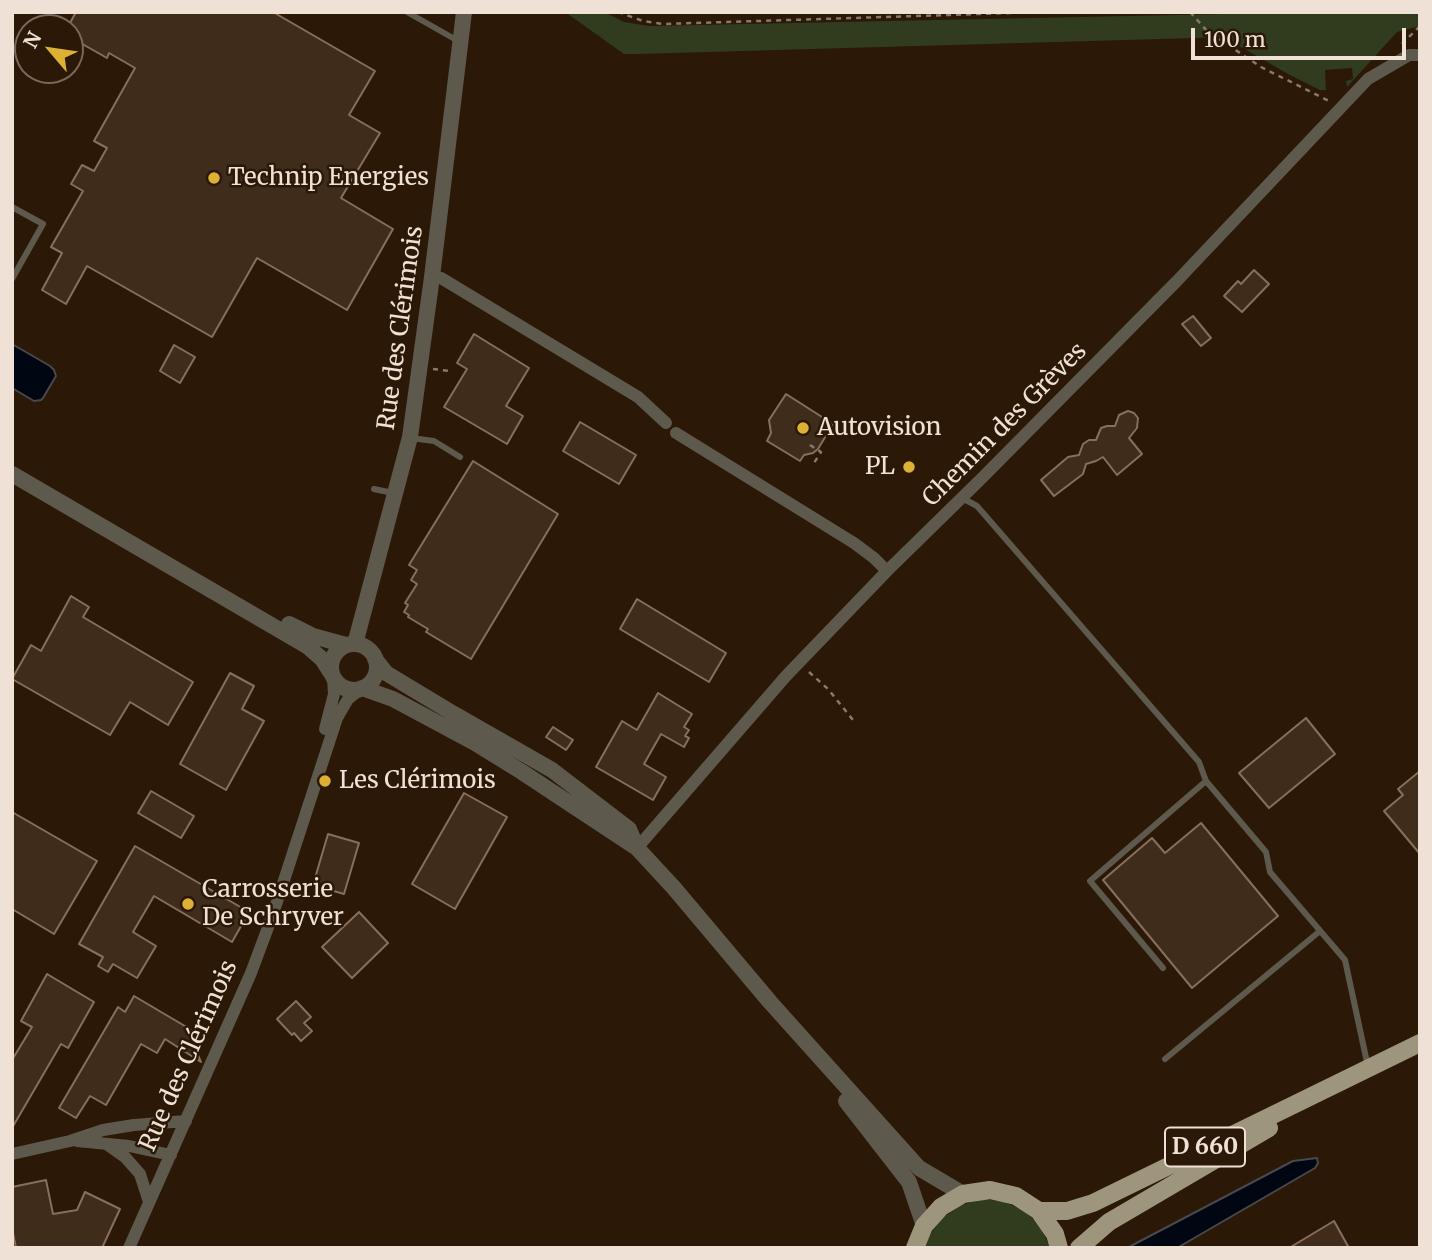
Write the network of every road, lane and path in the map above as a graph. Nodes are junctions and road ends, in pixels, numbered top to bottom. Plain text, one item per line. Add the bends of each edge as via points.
1 (407, 12) edge
2 (464, 12) edge
3 (618, 12) edge
4 (1043, 12) edge
5 (1190, 12) edge
6 (461, 43) junction
7 (1420, 55) edge
8 (1342, 107) junction
9 (12, 207) edge
10 (432, 277) junction
11 (12, 279) edge
12 (666, 423) dead end
13 (676, 433) dead end
14 (410, 437) junction
15 (810, 445) dead end
16 (460, 457) dead end
17 (812, 466) dead end
18 (12, 474) edge
19 (374, 489) dead end
20 (395, 494) junction
21 (962, 498) junction
22 (887, 571) junction
23 (204, 584) junction
24 (351, 644) junction
25 (375, 659) junction
26 (799, 662) junction
27 (332, 675) junction
28 (362, 688) junction
29 (853, 719) dead end
30 (1206, 781) junction
31 (295, 848) junction
32 (637, 848) junction
33 (1320, 931) junction
34 (1163, 968) dead end
35 (770, 1002) junction
36 (1420, 1043) edge
37 (1165, 1059) dead end
38 (1368, 1069) junction
39 (186, 1121) junction
40 (70, 1141) junction
41 (108, 1144) junction
42 (12, 1154) edge
43 (171, 1155) junction
44 (963, 1194) junction
45 (149, 1202) junction
46 (1039, 1211) junction
47 (924, 1226) junction
48 (129, 1248) edge
49 (915, 1248) edge
50 (1059, 1248) edge
51 (1079, 1248) edge

1 - 6 lane
2 - 6 street, Rue des Clérimois
3 - 4 path via 663,24
5 - 8 path via 1207,31 1261,67
6 - 10 street, Rue des Clérimois
7 - 8 street, Chemin des Grèves via 1409,55 1368,79
8 - 21 street, Chemin des Grèves
9 - 11 lane via 43,224
10 - 12 street via 638,397
10 - 14 street, Rue des Clérimois
13 - 22 street via 854,543
14 - 16 lane via 434,441
14 - 20 street, Rue des Clérimois
15 - 17 path via 821,452
18 - 23 street
19 - 20 lane
20 - 24 street, Rue des Clérimois
21 - 22 street, Chemin des Grèves
21 - 30 lane via 977,506 1181,741 1199,762
22 - 26 street, Chemin des Grèves
23 - 24 street via 313,636
23 - 27 street via 307,646
24 - 25 street via 367,648
24 - 27 street via 335,653
25 - 28 street via 376,672
25 - 32 street via 386,673 552,770 629,829
26 - 29 path
26 - 32 street, Chemin des Grèves
27 - 28 street via 347,689
27 - 31 street, Rue des Clérimois via 334,694
28 - 31 street, Rue des Clérimois via 348,699 337,718
28 - 32 street via 393,699 475,743
30 - 33 lane via 1266,852 1270,872
30 - 34 lane via 1090,881
31 - 39 street, Rue des Clérimois via 251,973
32 - 35 street
33 - 37 lane
33 - 38 lane via 1346,960
35 - 44 street via 919,1168
35 - 47 street via 909,1182
36 - 38 main road, D 660
38 - 46 main road, D 660 via 1093,1203 1067,1211
38 - 51 main road, D 660 via 1109,1222
39 - 40 street via 134,1125
39 - 43 street, Rue des Clérimois
40 - 41 street
40 - 42 street
41 - 43 street
41 - 45 street via 140,1174
43 - 45 street, Rue des Clérimois
44 - 46 main road via 990,1191 1016,1196
44 - 47 main road via 941,1207
45 - 48 street, Rue des Clérimois
46 - 50 main road
47 - 49 main road

